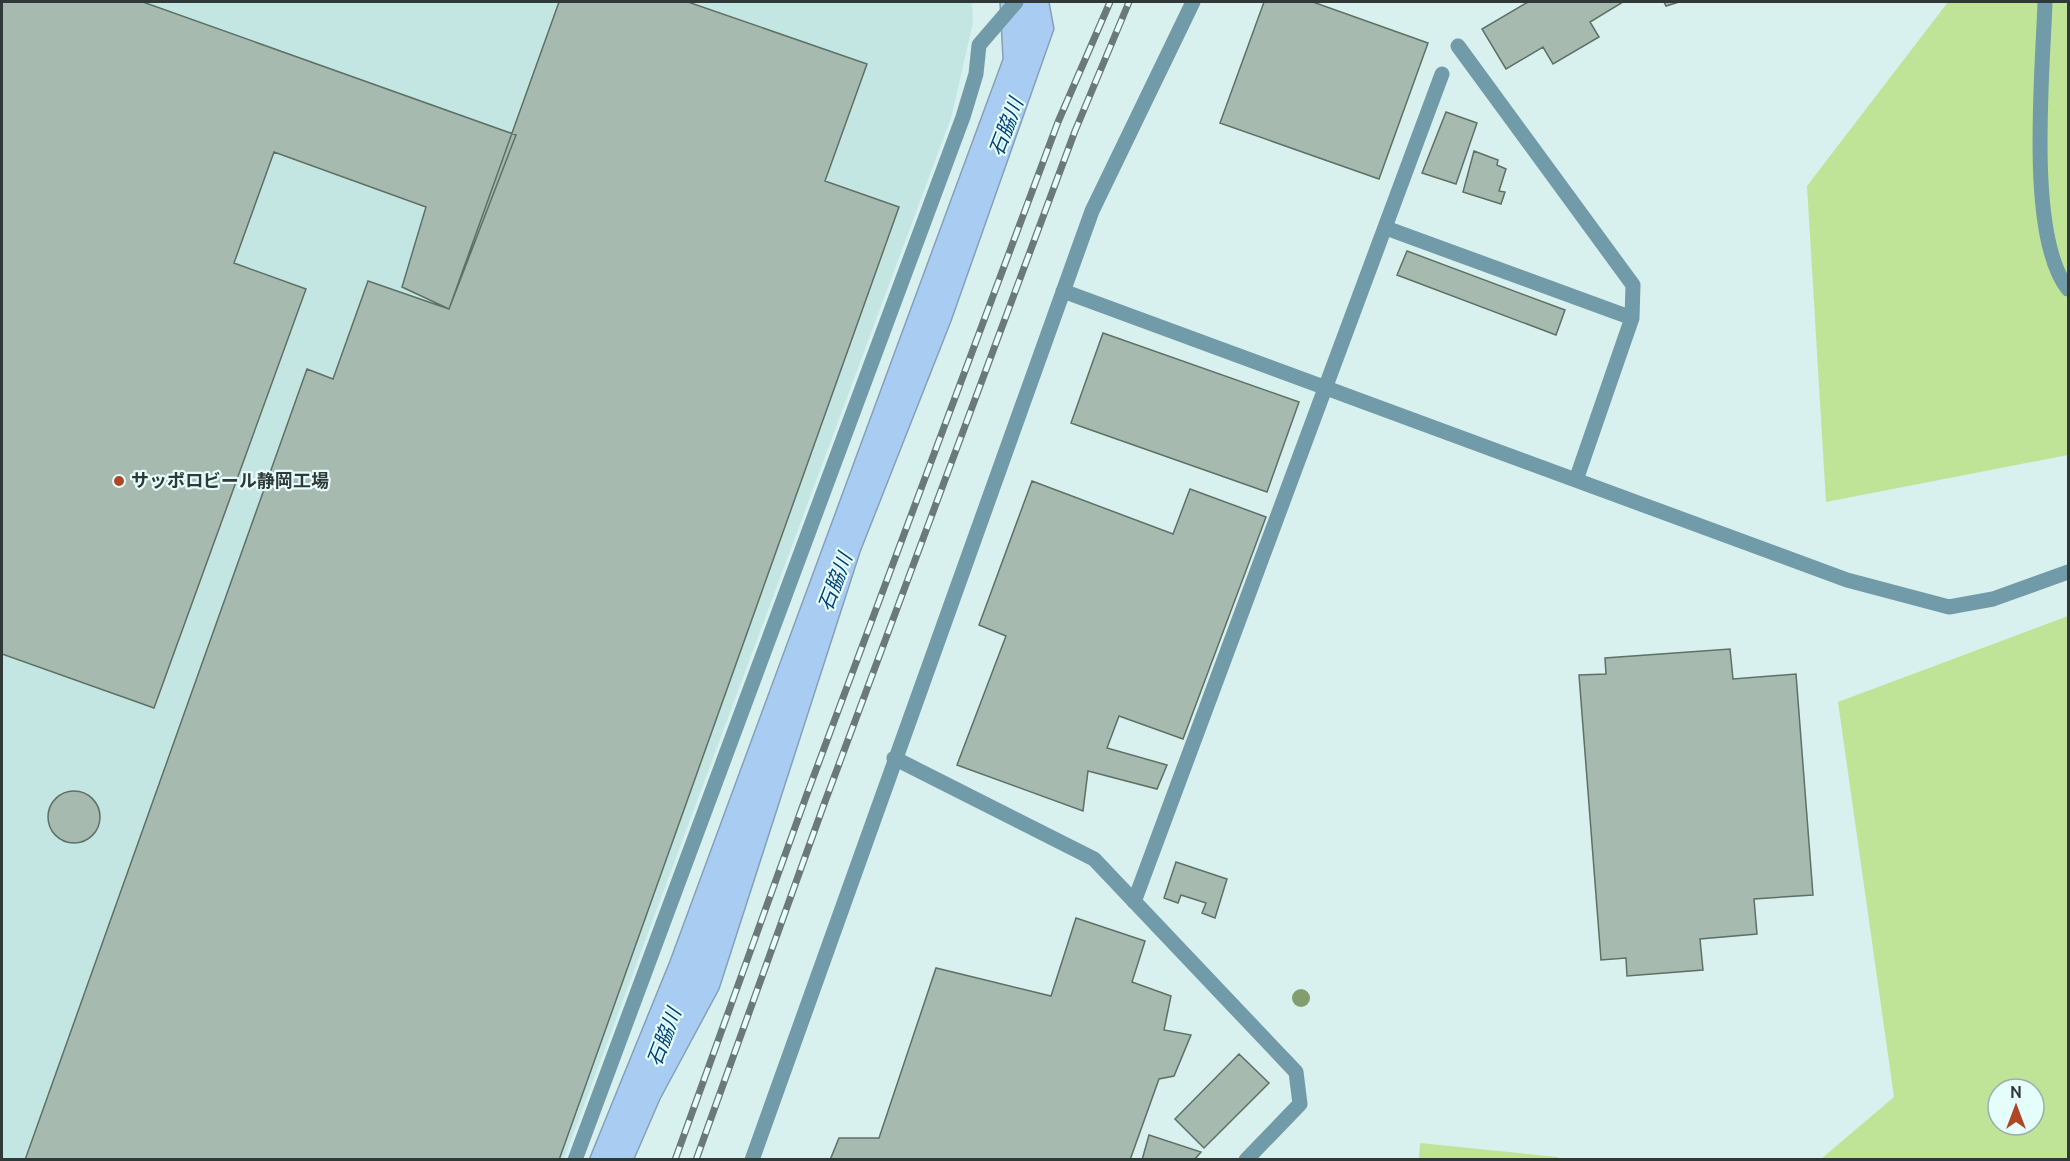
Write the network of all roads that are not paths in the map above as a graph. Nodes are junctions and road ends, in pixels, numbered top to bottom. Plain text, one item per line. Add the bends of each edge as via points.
1 (1016, 2) edge
2 (1193, 2) edge
3 (2045, 2) edge
4 (1458, 46) dead end
5 (1442, 74) dead end
6 (1386, 228) junction
7 (2068, 289) edge
8 (1063, 291) junction
9 (1632, 318) junction
10 (1326, 388) junction
11 (1576, 480) junction
12 (2068, 572) edge
13 (894, 758) junction
14 (1134, 902) junction
15 (575, 1160) edge
16 (752, 1160) edge
17 (1246, 1160) edge

1 - 15 street via 979,45 976,74 963,117
2 - 8 street via 1092,211
3 - 7 street via 2040,179 2049,249
4 - 9 street via 1633,285
5 - 6 street
6 - 9 street
6 - 10 street
8 - 10 street
8 - 13 street
9 - 11 street
10 - 11 street
10 - 14 street
11 - 12 street via 1847,580 1949,607 1993,599
13 - 14 street via 1094,859
13 - 16 street
14 - 17 street via 1296,1072 1300,1104

